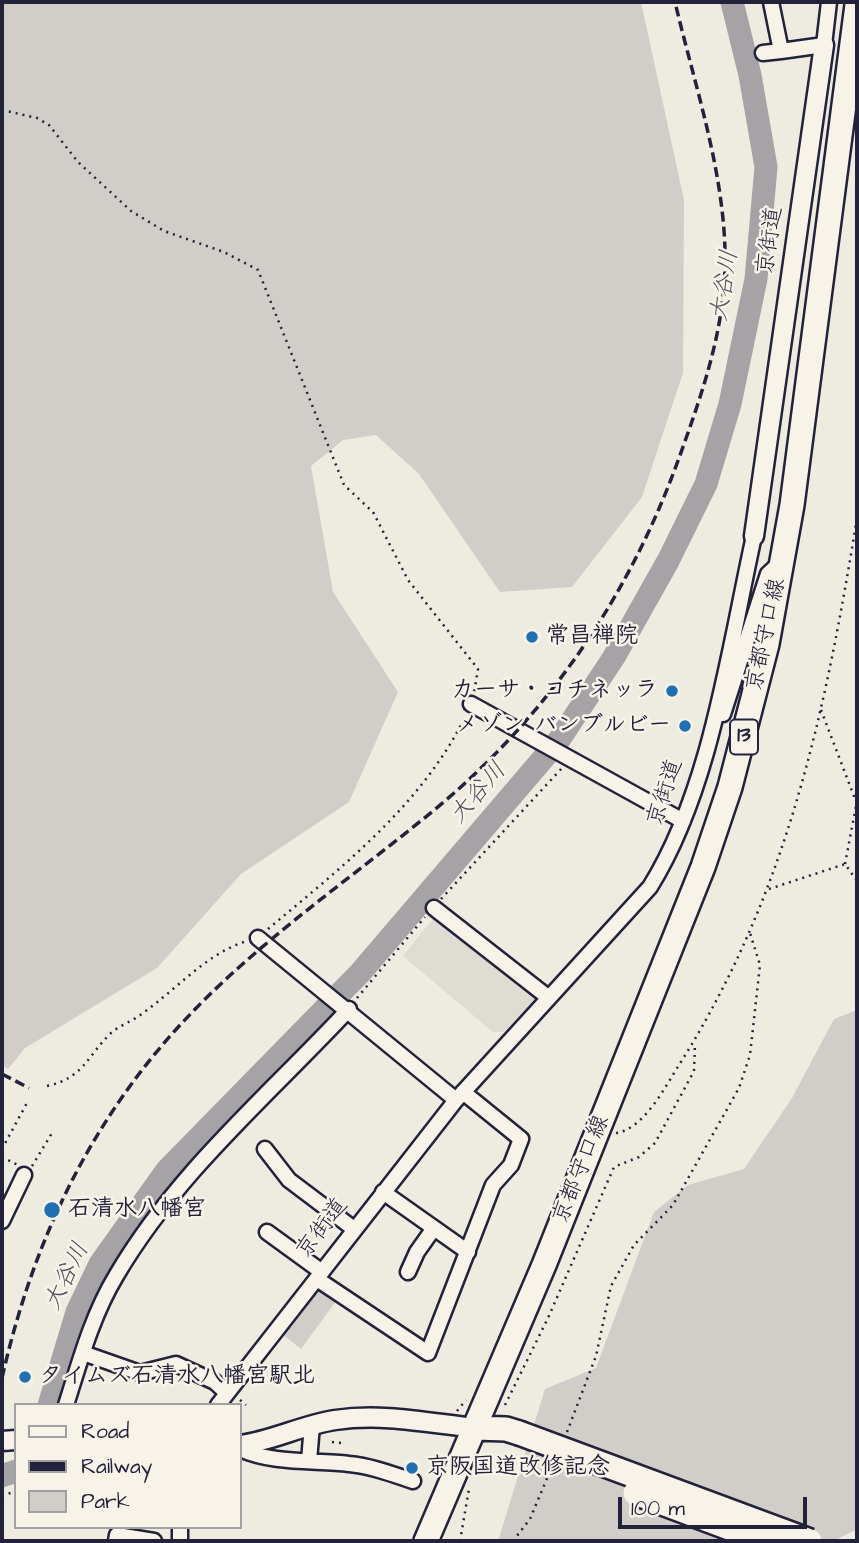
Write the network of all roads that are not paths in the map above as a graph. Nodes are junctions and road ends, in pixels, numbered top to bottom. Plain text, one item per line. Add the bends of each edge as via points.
1 (771, 2) edge
2 (829, 2) edge
3 (857, 5) edge
4 (824, 45) junction
5 (781, 51) junction
6 (763, 53) dead end
7 (754, 536) joint
8 (783, 560) junction
9 (471, 704) road end
10 (700, 771) junction
11 (683, 821) junction
12 (434, 908) road end
13 (258, 938) road end
14 (549, 998) junction
15 (348, 1008) junction
16 (459, 1096) junction
17 (265, 1149) dead end
18 (25, 1172) road end
19 (383, 1192) junction
20 (2, 1221) edge
21 (434, 1228) junction
22 (354, 1229) junction
23 (267, 1232) dead end
24 (468, 1252) junction
25 (408, 1272) dead end
26 (319, 1275) junction
27 (83, 1353) junction
28 (223, 1399) edge
29 (67, 1403) edge
30 (312, 1425) junction
31 (476, 1428) junction
32 (515, 1440) junction
33 (242, 1446) edge
34 (242, 1448) edge
35 (309, 1461) junction
36 (413, 1480) dead end
37 (116, 1541) edge
38 (154, 1541) edge
39 (426, 1541) edge
40 (764, 1541) edge
41 (810, 1541) edge

1 - 5 street
2 - 4 street, 京街道
3 - 8 main road, 京都守口線 / 13
4 - 5 street
4 - 7 street, 京街道
5 - 6 street
7 - 10 street, 京街道
8 - 10 street via 768,574
8 - 31 main road, 京都守口線 / 13 via 767,645 730,787 703,867
9 - 11 street
10 - 11 street, 京街道
11 - 14 street, 京街道 via 676,844 650,887
12 - 14 street
13 - 15 street
14 - 16 street, 京街道
15 - 16 street
15 - 27 street via 236,1121 154,1217 115,1278
16 - 19 street, 京街道
16 - 24 street via 521,1139 511,1165 494,1185
17 - 22 street via 289,1180
18 - 20 street
19 - 21 street
19 - 22 street, 京街道
21 - 24 street
21 - 25 street
22 - 26 street, 京街道
23 - 26 street
24 - 26 street via 428,1353
26 - 28 street, 京街道
27 - 28 street via 140,1373 176,1364 215,1382
27 - 29 street
30 - 31 street via 384,1417
30 - 33 street
30 - 35 street
31 - 32 main road via 506,1429
31 - 39 main road, 京都守口線
32 - 40 main road, bridge
32 - 41 main road, bridge
34 - 35 street via 250,1454
35 - 36 street via 367,1466
37 - 38 street via 117,1535

